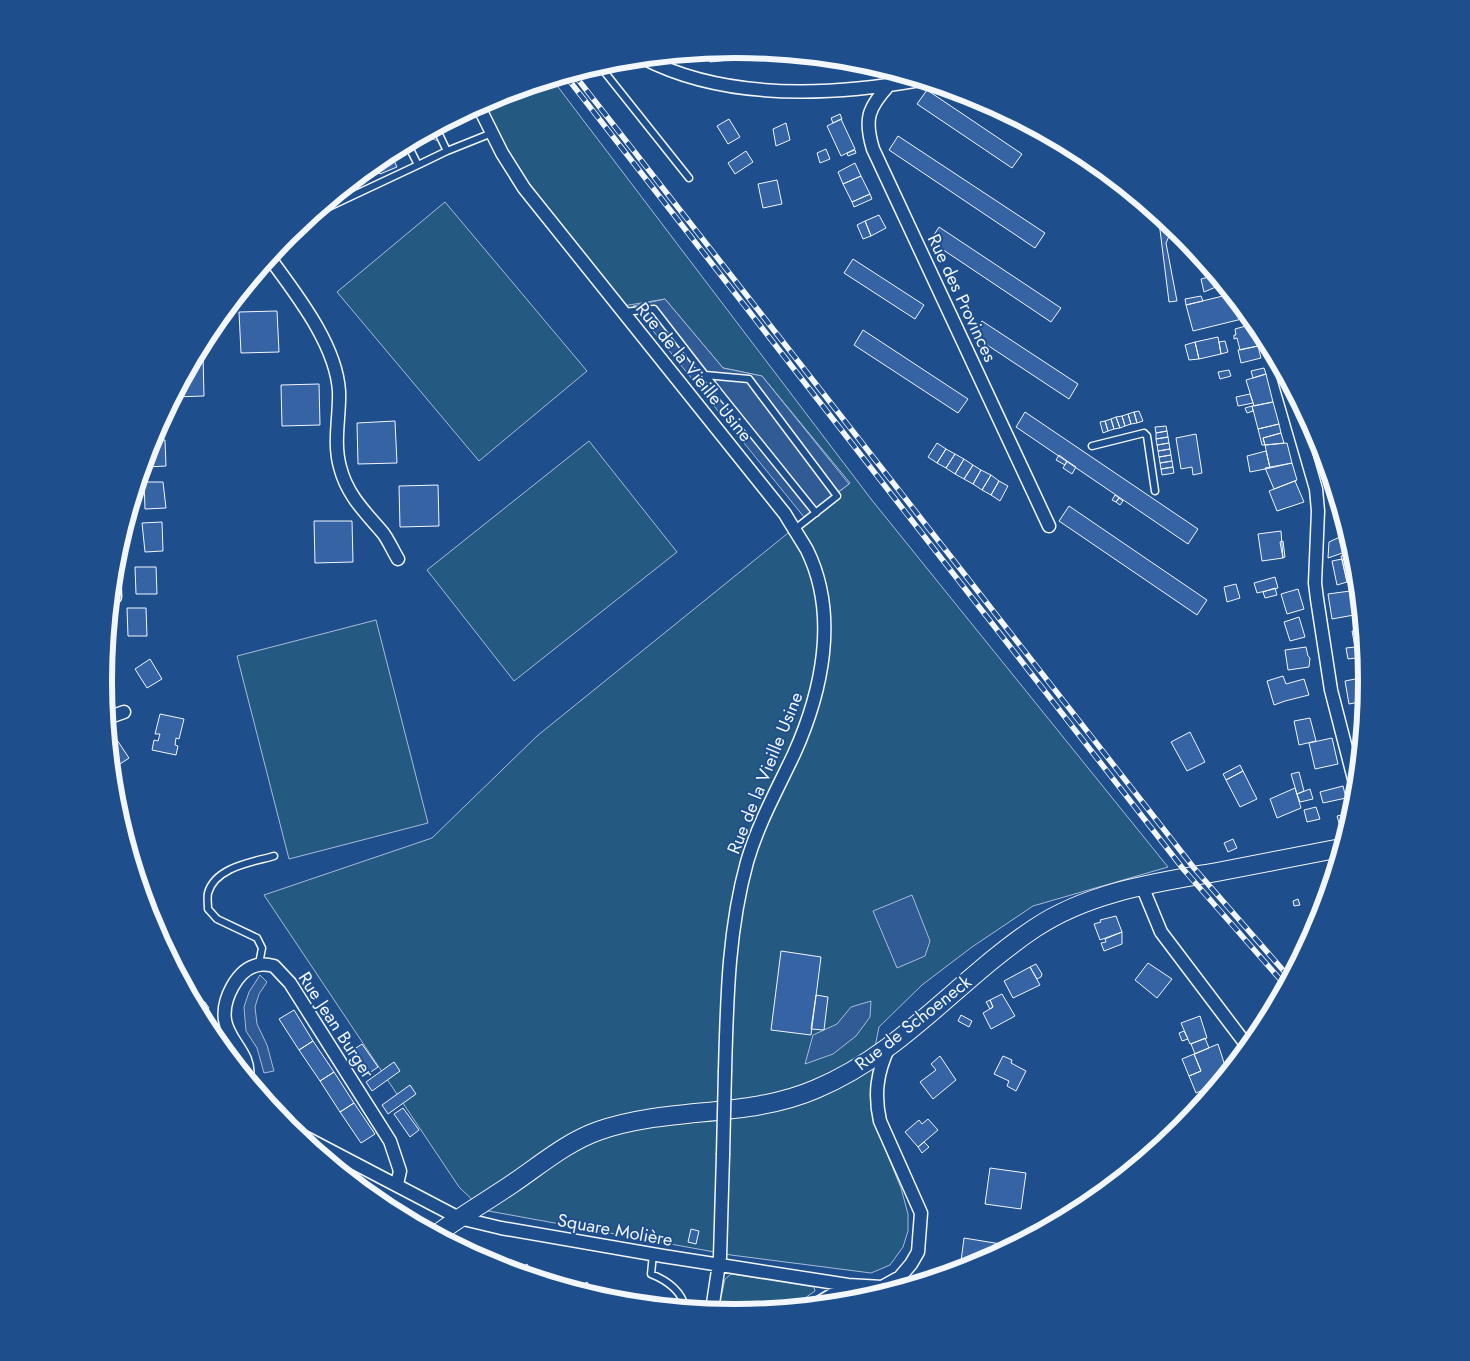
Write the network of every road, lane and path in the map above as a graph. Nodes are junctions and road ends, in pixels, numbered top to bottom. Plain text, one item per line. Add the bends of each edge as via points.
1 (655, 63) edge
2 (604, 71) edge
3 (906, 82) edge
4 (889, 85) junction
5 (481, 112) edge
6 (438, 133) edge
7 (492, 133) junction
8 (410, 149) edge
9 (446, 151) junction
10 (418, 165) junction
11 (689, 178) dead end
12 (332, 205) edge
13 (273, 263) edge
14 (623, 312) junction
15 (705, 375) junction
16 (1289, 395) edge
17 (1092, 446) dead end
18 (1155, 491) dead end
19 (816, 513) junction
20 (1049, 526) dead end
21 (794, 529) junction
22 (398, 560) dead end
23 (124, 712) dead end
24 (113, 716) edge
25 (1352, 770) edge
26 (1335, 849) edge
27 (274, 856) dead end
28 (1142, 886) junction
29 (259, 964) junction
30 (1243, 1041) edge
31 (889, 1047) junction
32 (247, 1068) edge
33 (334, 1157) edge
34 (397, 1184) junction
35 (459, 1218) junction
36 (442, 1230) edge
37 (653, 1254) junction
38 (720, 1265) junction
39 (905, 1279) edge
40 (848, 1285) junction
41 (878, 1287) edge
42 (830, 1296) edge
43 (682, 1301) edge
44 (714, 1303) edge

1 - 4 street via 698,80 734,87 817,90
2 - 11 lane
3 - 4 street
4 - 20 street, Rue des Provinces via 870,111 867,123 873,148
5 - 7 street, Rue de la Vieille Usine
6 - 9 lane
7 - 9 lane
7 - 14 street, Rue de la Vieille Usine via 524,188
8 - 10 lane
9 - 10 lane
10 - 12 lane
13 - 22 street via 310,317 334,368 339,391 337,451 348,488 383,534
14 - 15 lane via 654,309
14 - 21 street, Rue de la Vieille Usine
15 - 19 lane
15 - 19 lane via 749,379 837,496
16 - 25 street via 1316,489 1316,599 1331,690
17 - 18 lane via 1144,433
19 - 21 lane
21 - 38 street, Rue de la Vieille Usine, bridge via 815,573 824,630 820,679 807,725 761,822 738,898 731,934 726,992
23 - 24 street
26 - 28 main road, Rue de Schoeneck
27 - 29 lane via 231,869 217,878 208,892 208,909 217,919 257,938 262,948
28 - 30 street via 1161,932
28 - 31 main road, Rue de Schoeneck via 1089,900 1034,929
29 - 32 street via 239,975 225,1006 225,1022 245,1057
29 - 34 street, Rue Jean Burger via 274,966 290,983 390,1141 400,1171
31 - 35 main road, Rue de Schoeneck via 846,1075 792,1098 748,1108 662,1117 598,1131 570,1144
31 - 39 street via 878,1073 876,1105 921,1213 918,1252
33 - 34 street
34 - 35 street
35 - 36 main road, Rue de Schoeneck
35 - 37 street, Square Molière
37 - 38 street, Square Molière
37 - 43 lane via 651,1274 666,1279
38 - 40 street, Square Molière
38 - 44 street
40 - 41 street, Square Molière
40 - 42 street

